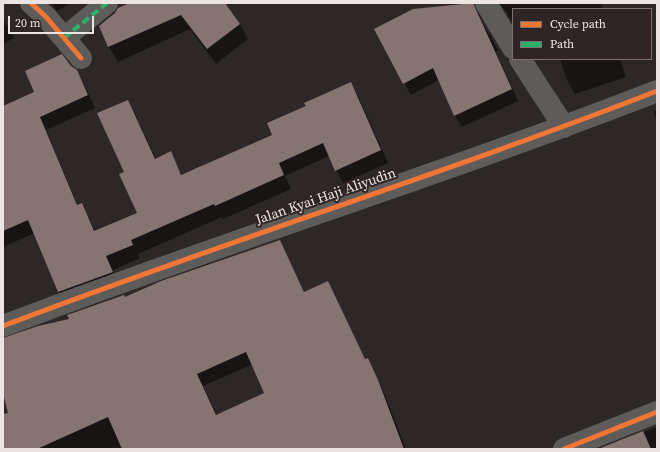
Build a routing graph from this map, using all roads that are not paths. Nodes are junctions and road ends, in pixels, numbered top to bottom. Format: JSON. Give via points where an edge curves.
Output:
{"nodes":[{"id":1,"x":31,"y":3,"type":"edge"},
{"id":2,"x":107,"y":3,"type":"edge"},
{"id":3,"x":486,"y":3,"type":"edge"},
{"id":4,"x":64,"y":38,"type":"junction"},
{"id":5,"x":512,"y":46,"type":"edge"},
{"id":6,"x":81,"y":58,"type":"dead end"},
{"id":7,"x":521,"y":60,"type":"edge"},
{"id":8,"x":657,"y":91,"type":"edge"},
{"id":9,"x":564,"y":127,"type":"junction"},
{"id":10,"x":3,"y":326,"type":"edge"},
{"id":11,"x":657,"y":412,"type":"edge"},
{"id":12,"x":564,"y":449,"type":"edge"}],
"edges":[{"from":1,"to":4,"type":"street"},
{"from":2,"to":4,"type":"street"},
{"from":3,"to":5,"type":"street"},
{"from":4,"to":6,"type":"street"},
{"from":7,"to":9,"type":"street"},
{"from":8,"to":9,"type":"street","name":"Jalan Kyai Haji Aliyudin"},
{"from":9,"to":10,"type":"street","name":"Jalan Kyai Haji Aliyudin","via":[[212,249]]},
{"from":11,"to":12,"type":"street"}]}
